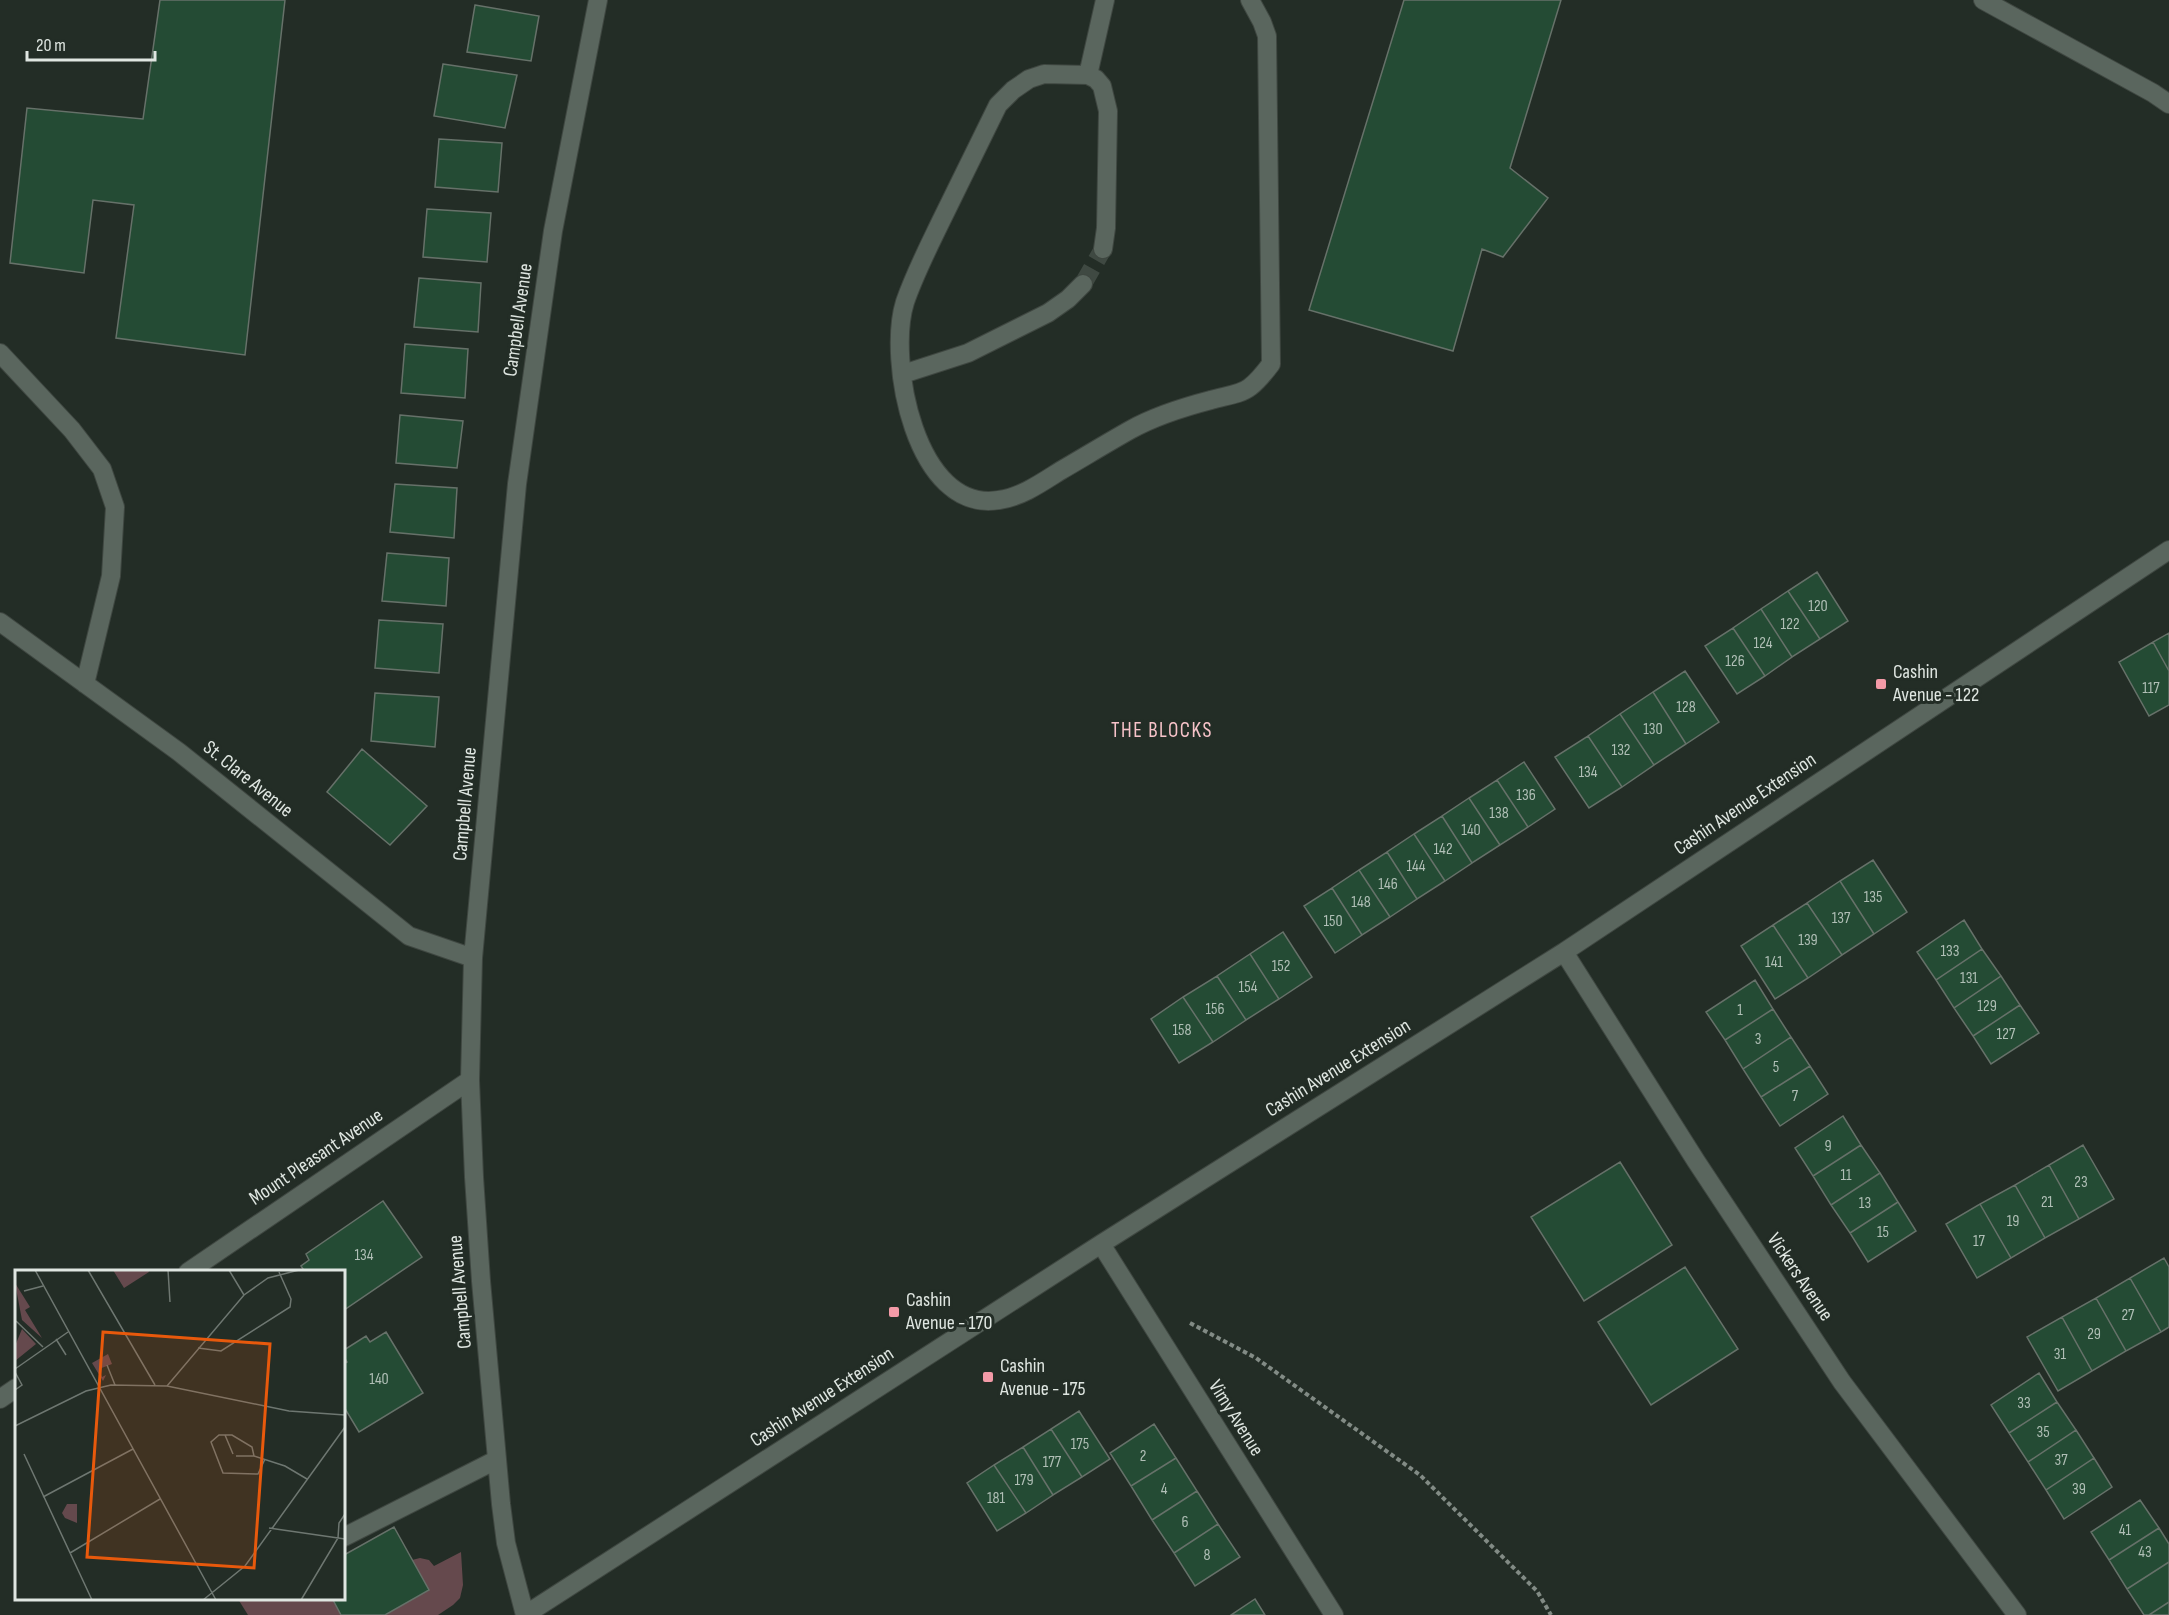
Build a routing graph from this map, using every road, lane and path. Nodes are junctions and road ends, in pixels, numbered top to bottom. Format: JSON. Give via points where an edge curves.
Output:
{"nodes":[{"id":1,"x":598,"y":0,"type":"edge"},
{"id":2,"x":1105,"y":0,"type":"edge"},
{"id":3,"x":1250,"y":0,"type":"edge"},
{"id":4,"x":1983,"y":0,"type":"edge"},
{"id":5,"x":1088,"y":75,"type":"junction"},
{"id":6,"x":2169,"y":104,"type":"edge"},
{"id":7,"x":1103,"y":249,"type":"tunnel mouth"},
{"id":8,"x":1083,"y":284,"type":"tunnel mouth"},
{"id":9,"x":0,"y":353,"type":"edge"},
{"id":10,"x":903,"y":374,"type":"junction"},
{"id":11,"x":2169,"y":550,"type":"edge"},
{"id":12,"x":0,"y":622,"type":"edge"},
{"id":13,"x":86,"y":684,"type":"junction"},
{"id":14,"x":1564,"y":952,"type":"junction"},
{"id":15,"x":473,"y":958,"type":"junction"},
{"id":16,"x":470,"y":1080,"type":"junction"},
{"id":17,"x":1101,"y":1244,"type":"junction"},
{"id":18,"x":191,"y":1270,"type":"edge"},
{"id":19,"x":1183,"y":1319,"type":"dead end"},
{"id":20,"x":15,"y":1389,"type":"edge"},
{"id":21,"x":0,"y":1399,"type":"edge"},
{"id":22,"x":496,"y":1460,"type":"junction"},
{"id":23,"x":345,"y":1536,"type":"edge"},
{"id":24,"x":525,"y":1615,"type":"edge"},
{"id":25,"x":1334,"y":1615,"type":"edge"},
{"id":26,"x":1551,"y":1615,"type":"edge"},
{"id":27,"x":2017,"y":1615,"type":"edge"}],
"edges":[{"from":1,"to":15,"type":"street","name":"Campbell Avenue","via":[[553,231],[519,472]]},
{"from":2,"to":5,"type":"street"},
{"from":3,"to":10,"type":"street","via":[[1267,36],[1271,364],[1261,377],[1248,389],[1134,428],[1027,491],[999,500],[977,500],[940,478],[923,450],[912,424]]},
{"from":4,"to":6,"type":"street"},
{"from":5,"to":7,"type":"street","via":[[1102,86],[1108,111]]},
{"from":5,"to":10,"type":"street","via":[[1044,74],[1029,79],[998,105],[905,304],[900,334]]},
{"from":8,"to":10,"type":"street","via":[[1068,299],[1028,323],[968,352]]},
{"from":9,"to":13,"type":"street","via":[[72,430],[102,469],[115,507],[111,576]]},
{"from":11,"to":14,"type":"street","name":"Cashin Avenue Extension"},
{"from":12,"to":13,"type":"street","name":"St. Clare Avenue"},
{"from":13,"to":15,"type":"street","name":"St. Clare Avenue","via":[[179,752],[409,936]]},
{"from":14,"to":17,"type":"street","name":"Cashin Avenue Extension"},
{"from":14,"to":27,"type":"street","name":"Vickers Avenue","via":[[1842,1382]]},
{"from":15,"to":16,"type":"street","name":"Campbell Avenue"},
{"from":16,"to":18,"type":"street","name":"Mount Pleasant Avenue"},
{"from":16,"to":22,"type":"street","name":"Campbell Avenue"},
{"from":17,"to":24,"type":"street","name":"Cashin Avenue Extension"},
{"from":17,"to":25,"type":"street","name":"Vimy Avenue"},
{"from":19,"to":26,"type":"path","via":[[1256,1358],[1420,1475],[1537,1591]]},
{"from":20,"to":21,"type":"street"},
{"from":22,"to":23,"type":"street"},
{"from":22,"to":24,"type":"street","name":"Campbell Avenue","via":[[506,1543]]}]}
